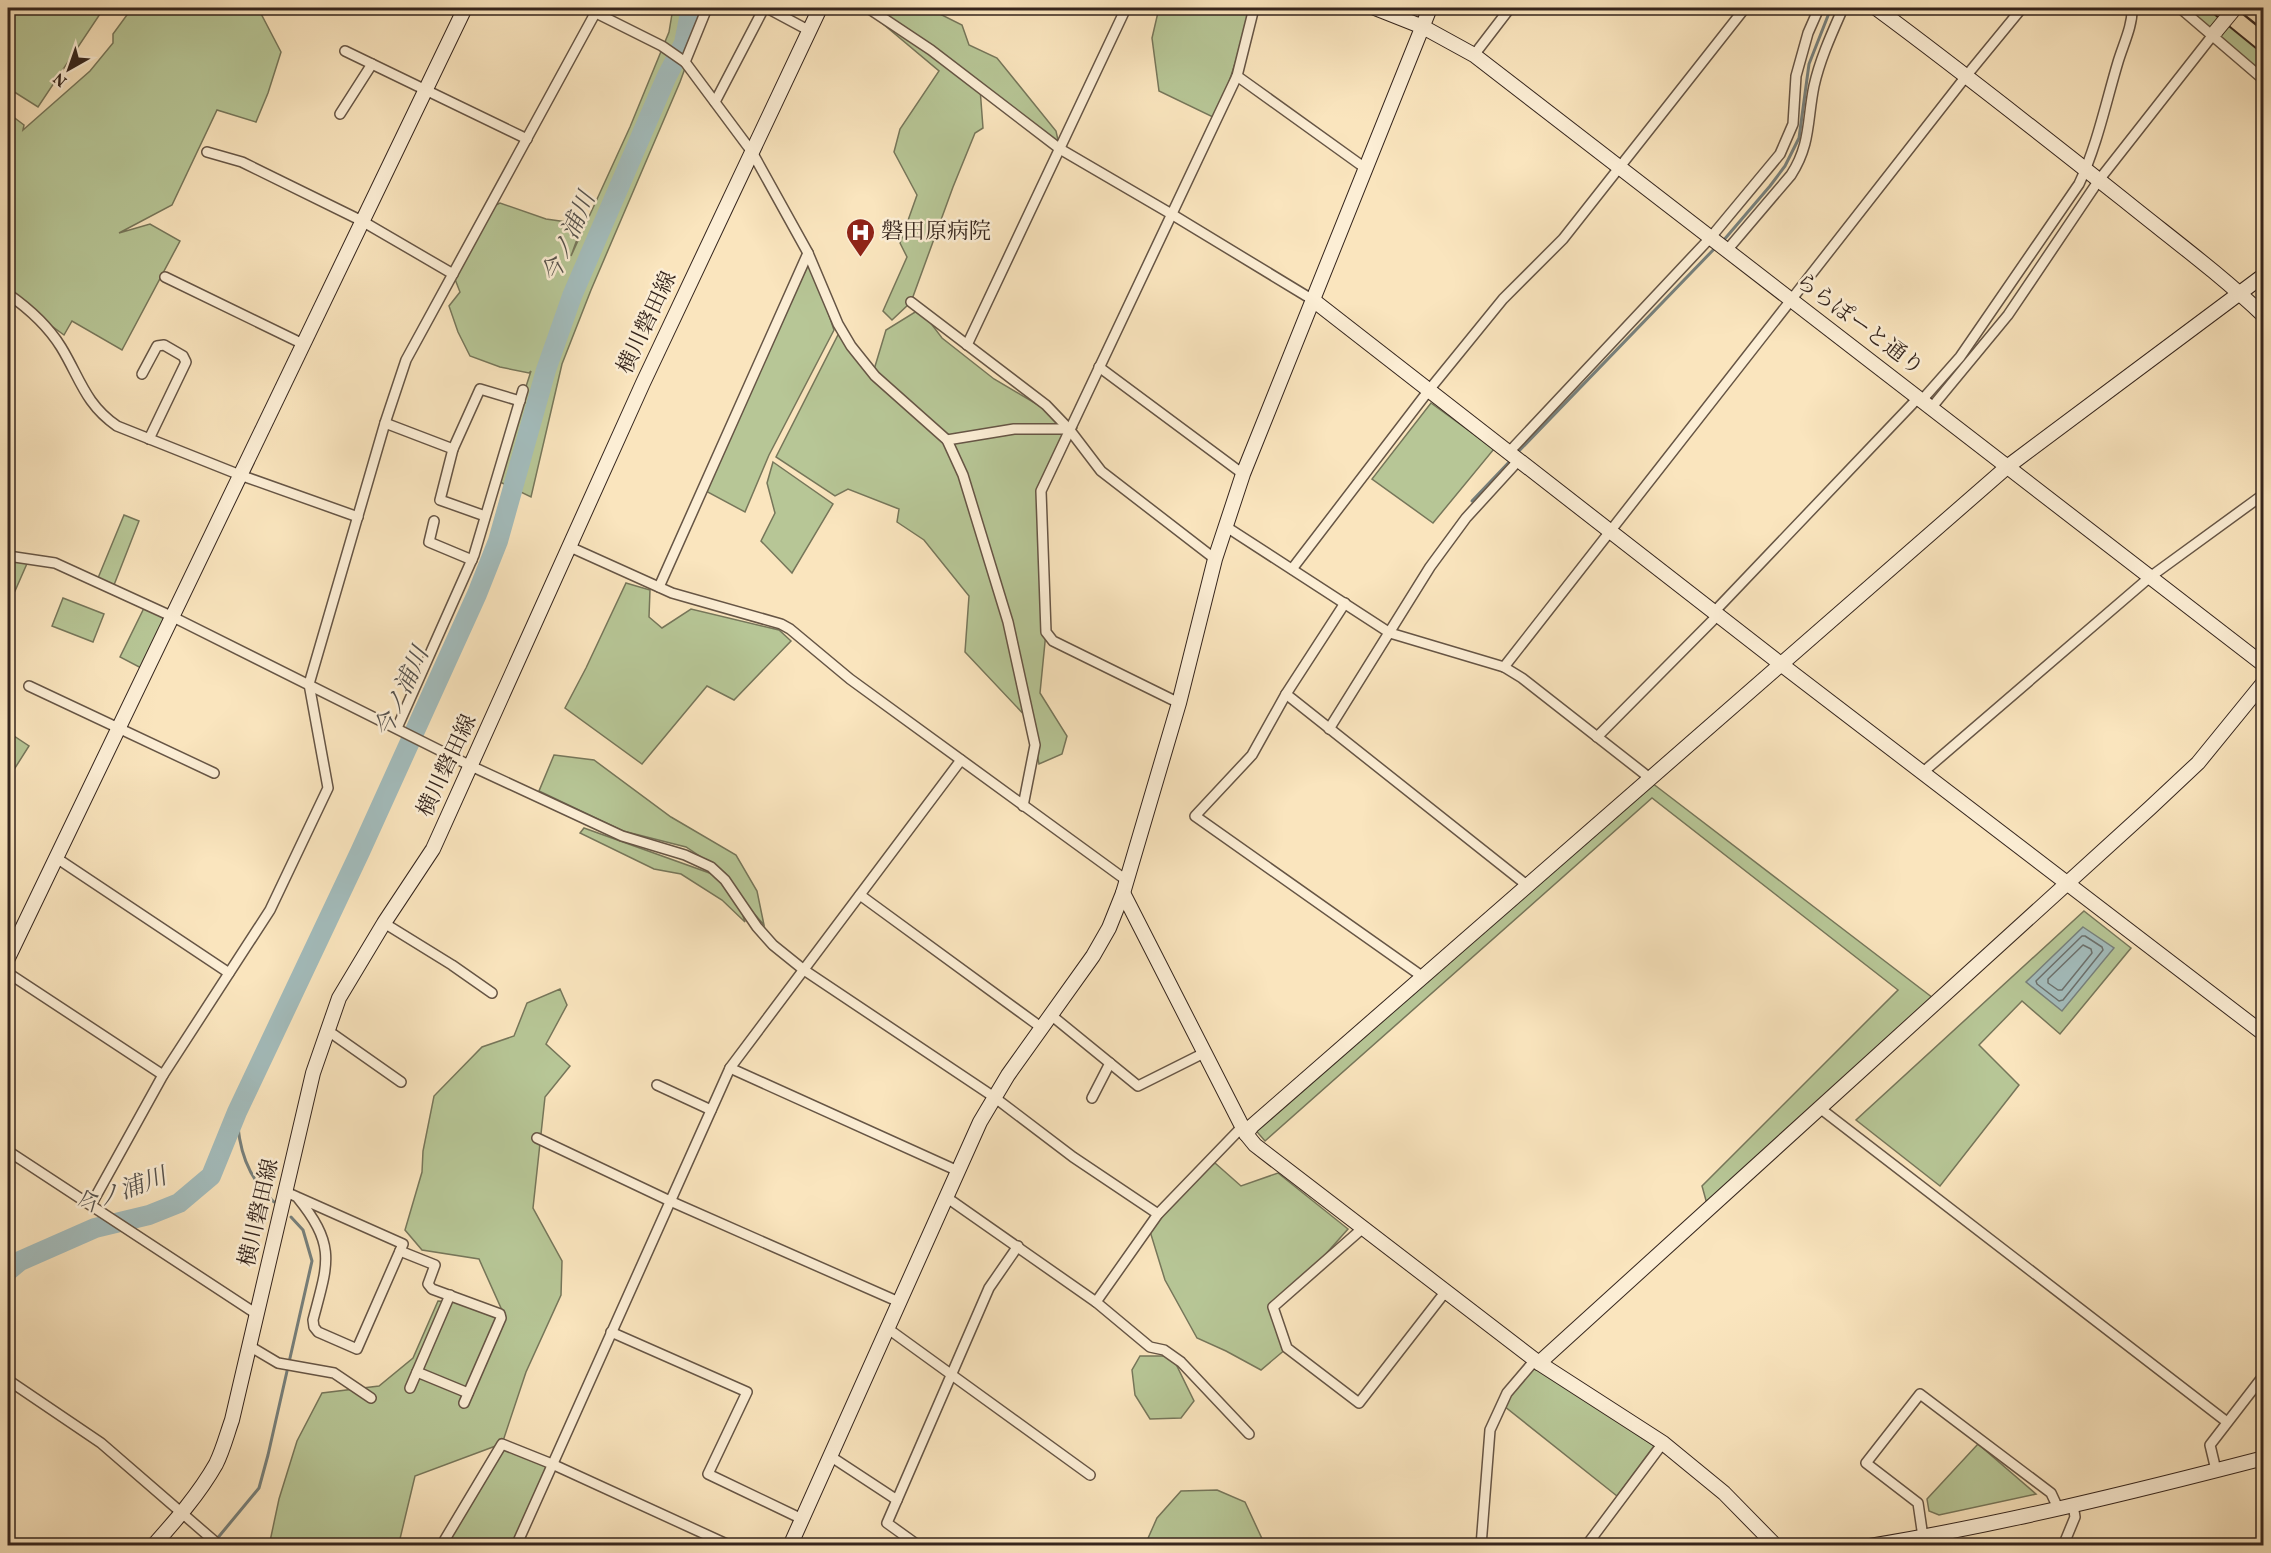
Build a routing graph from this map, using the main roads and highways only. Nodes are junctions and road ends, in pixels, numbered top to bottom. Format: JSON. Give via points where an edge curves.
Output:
{"nodes":[{"id":1,"x":2221,"y":8,"type":"edge"},
{"id":2,"x":2250,"y":8,"type":"edge"},
{"id":3,"x":2264,"y":19,"type":"edge"},
{"id":4,"x":2264,"y":43,"type":"edge"}],
"edges":[{"from":1,"to":4,"type":"highway"},
{"from":2,"to":3,"type":"highway"}]}
